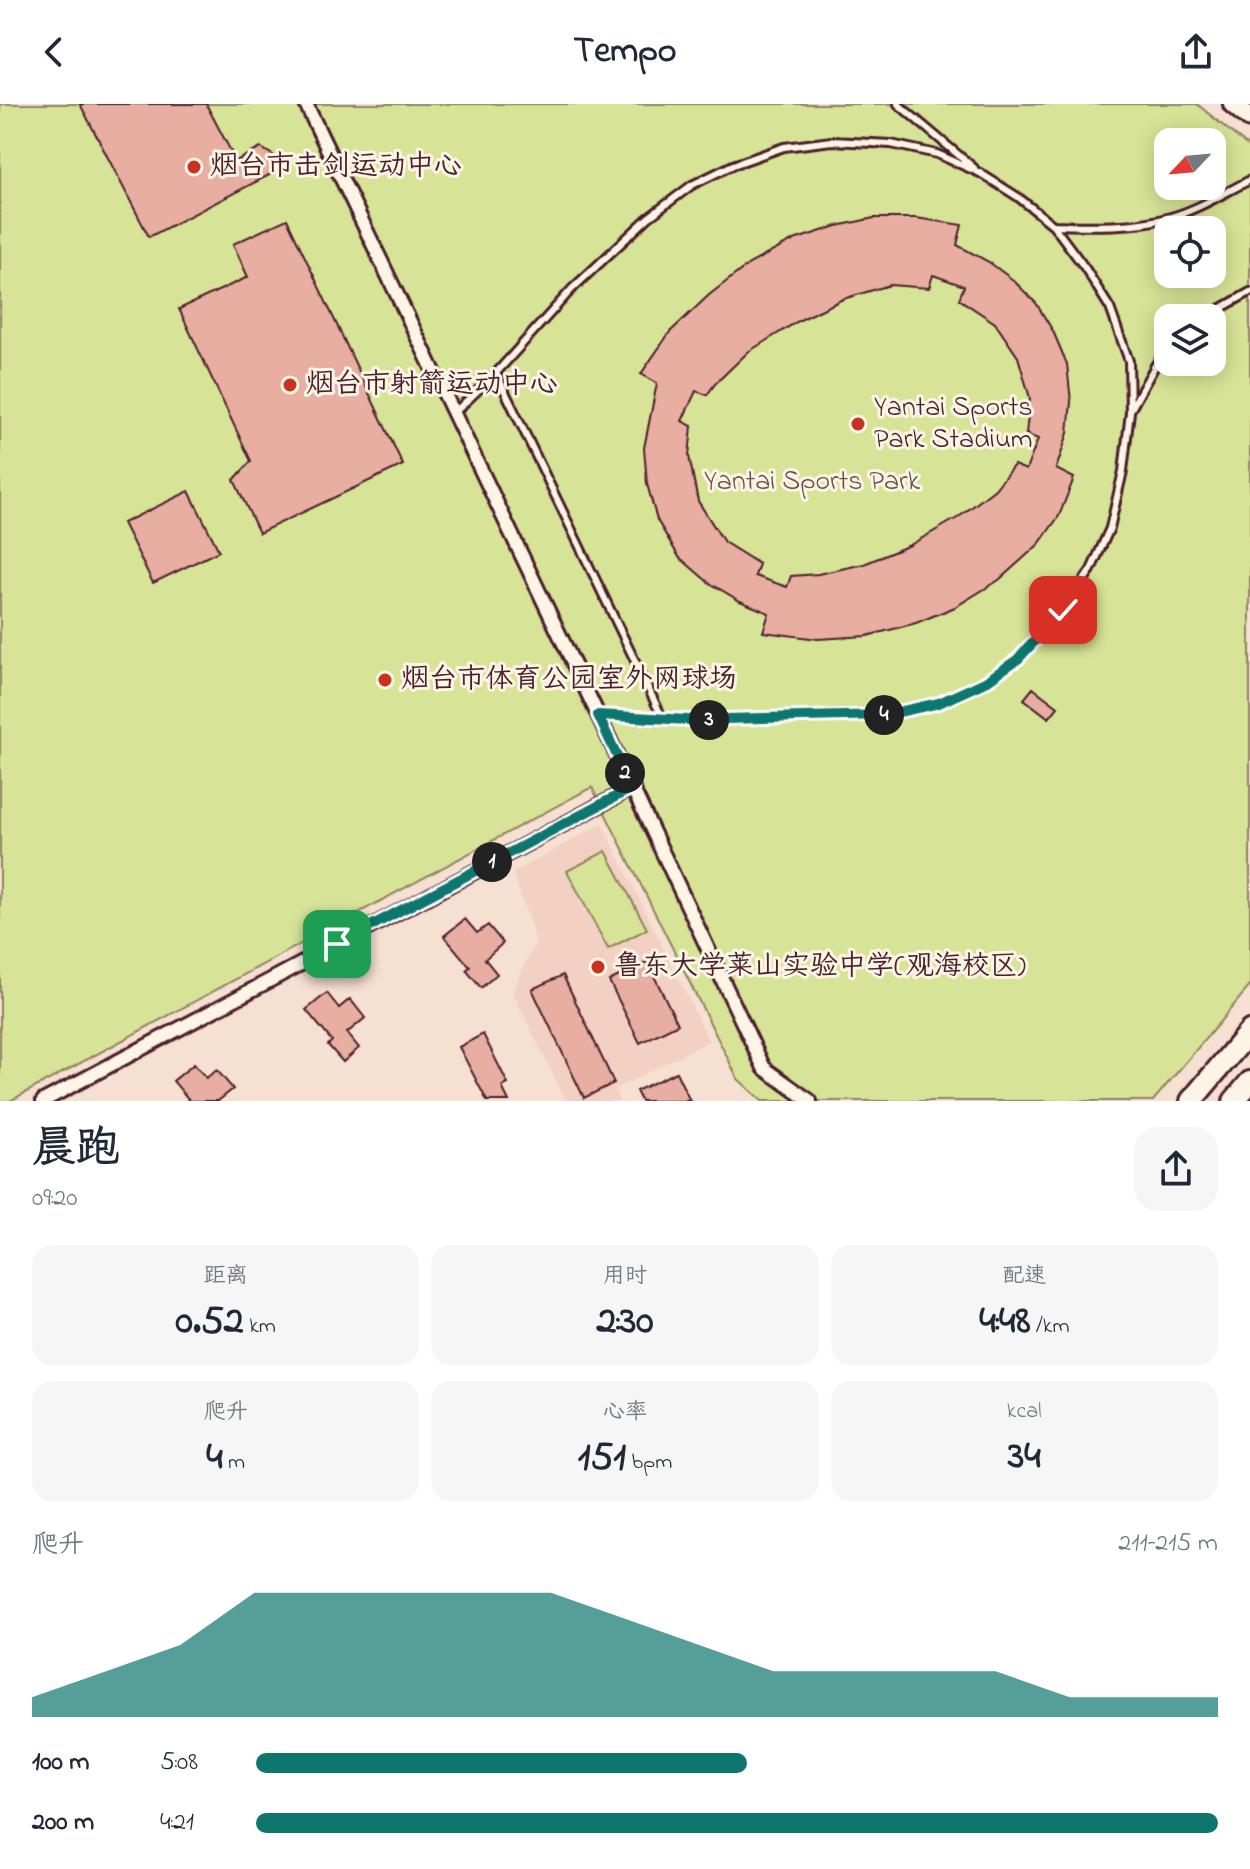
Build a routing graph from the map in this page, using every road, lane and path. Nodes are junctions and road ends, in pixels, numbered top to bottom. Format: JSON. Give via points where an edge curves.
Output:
{"nodes":[{"id":1,"x":306,"y":104,"type":"edge"},
{"id":2,"x":898,"y":104,"type":"edge"},
{"id":3,"x":1233,"y":104,"type":"edge"},
{"id":4,"x":1250,"y":118,"type":"edge"},
{"id":5,"x":980,"y":173,"type":"junction"},
{"id":6,"x":1250,"y":180,"type":"edge"},
{"id":7,"x":1053,"y":225,"type":"junction"},
{"id":8,"x":1250,"y":292,"type":"edge"},
{"id":9,"x":1226,"y":306,"type":"edge"},
{"id":10,"x":1154,"y":368,"type":"edge"},
{"id":11,"x":496,"y":373,"type":"junction"},
{"id":12,"x":1130,"y":412,"type":"junction"},
{"id":13,"x":454,"y":413,"type":"junction"},
{"id":14,"x":598,"y":715,"type":"junction"},
{"id":15,"x":663,"y":719,"type":"junction"},
{"id":16,"x":632,"y":788,"type":"junction"},
{"id":17,"x":1250,"y":1031,"type":"edge"},
{"id":18,"x":1250,"y":1082,"type":"edge"},
{"id":19,"x":43,"y":1101,"type":"edge"},
{"id":20,"x":810,"y":1101,"type":"edge"},
{"id":21,"x":1191,"y":1101,"type":"edge"},
{"id":22,"x":1234,"y":1101,"type":"edge"}],
"edges":[{"from":1,"to":13,"type":"street"},
{"from":2,"to":5,"type":"lane"},
{"from":3,"to":4,"type":"main road"},
{"from":5,"to":7,"type":"lane"},
{"from":5,"to":11,"type":"lane","via":[[937,154],[891,144],[832,141],[784,147],[733,165],[692,185],[648,218],[572,289]]},
{"from":6,"to":7,"type":"lane","via":[[1171,217],[1110,227]]},
{"from":7,"to":12,"type":"lane","via":[[1110,308],[1129,361]]},
{"from":8,"to":9,"type":"lane"},
{"from":10,"to":12,"type":"lane"},
{"from":11,"to":13,"type":"lane"},
{"from":11,"to":15,"type":"lane"},
{"from":12,"to":15,"type":"lane","via":[[1110,528],[1091,570],[1018,659],[985,682],[939,703],[885,715]]},
{"from":13,"to":14,"type":"street"},
{"from":14,"to":15,"type":"lane"},
{"from":14,"to":16,"type":"street"},
{"from":16,"to":19,"type":"street"},
{"from":16,"to":20,"type":"street","via":[[764,1068]]},
{"from":17,"to":21,"type":"main road"},
{"from":18,"to":22,"type":"main road"}]}
